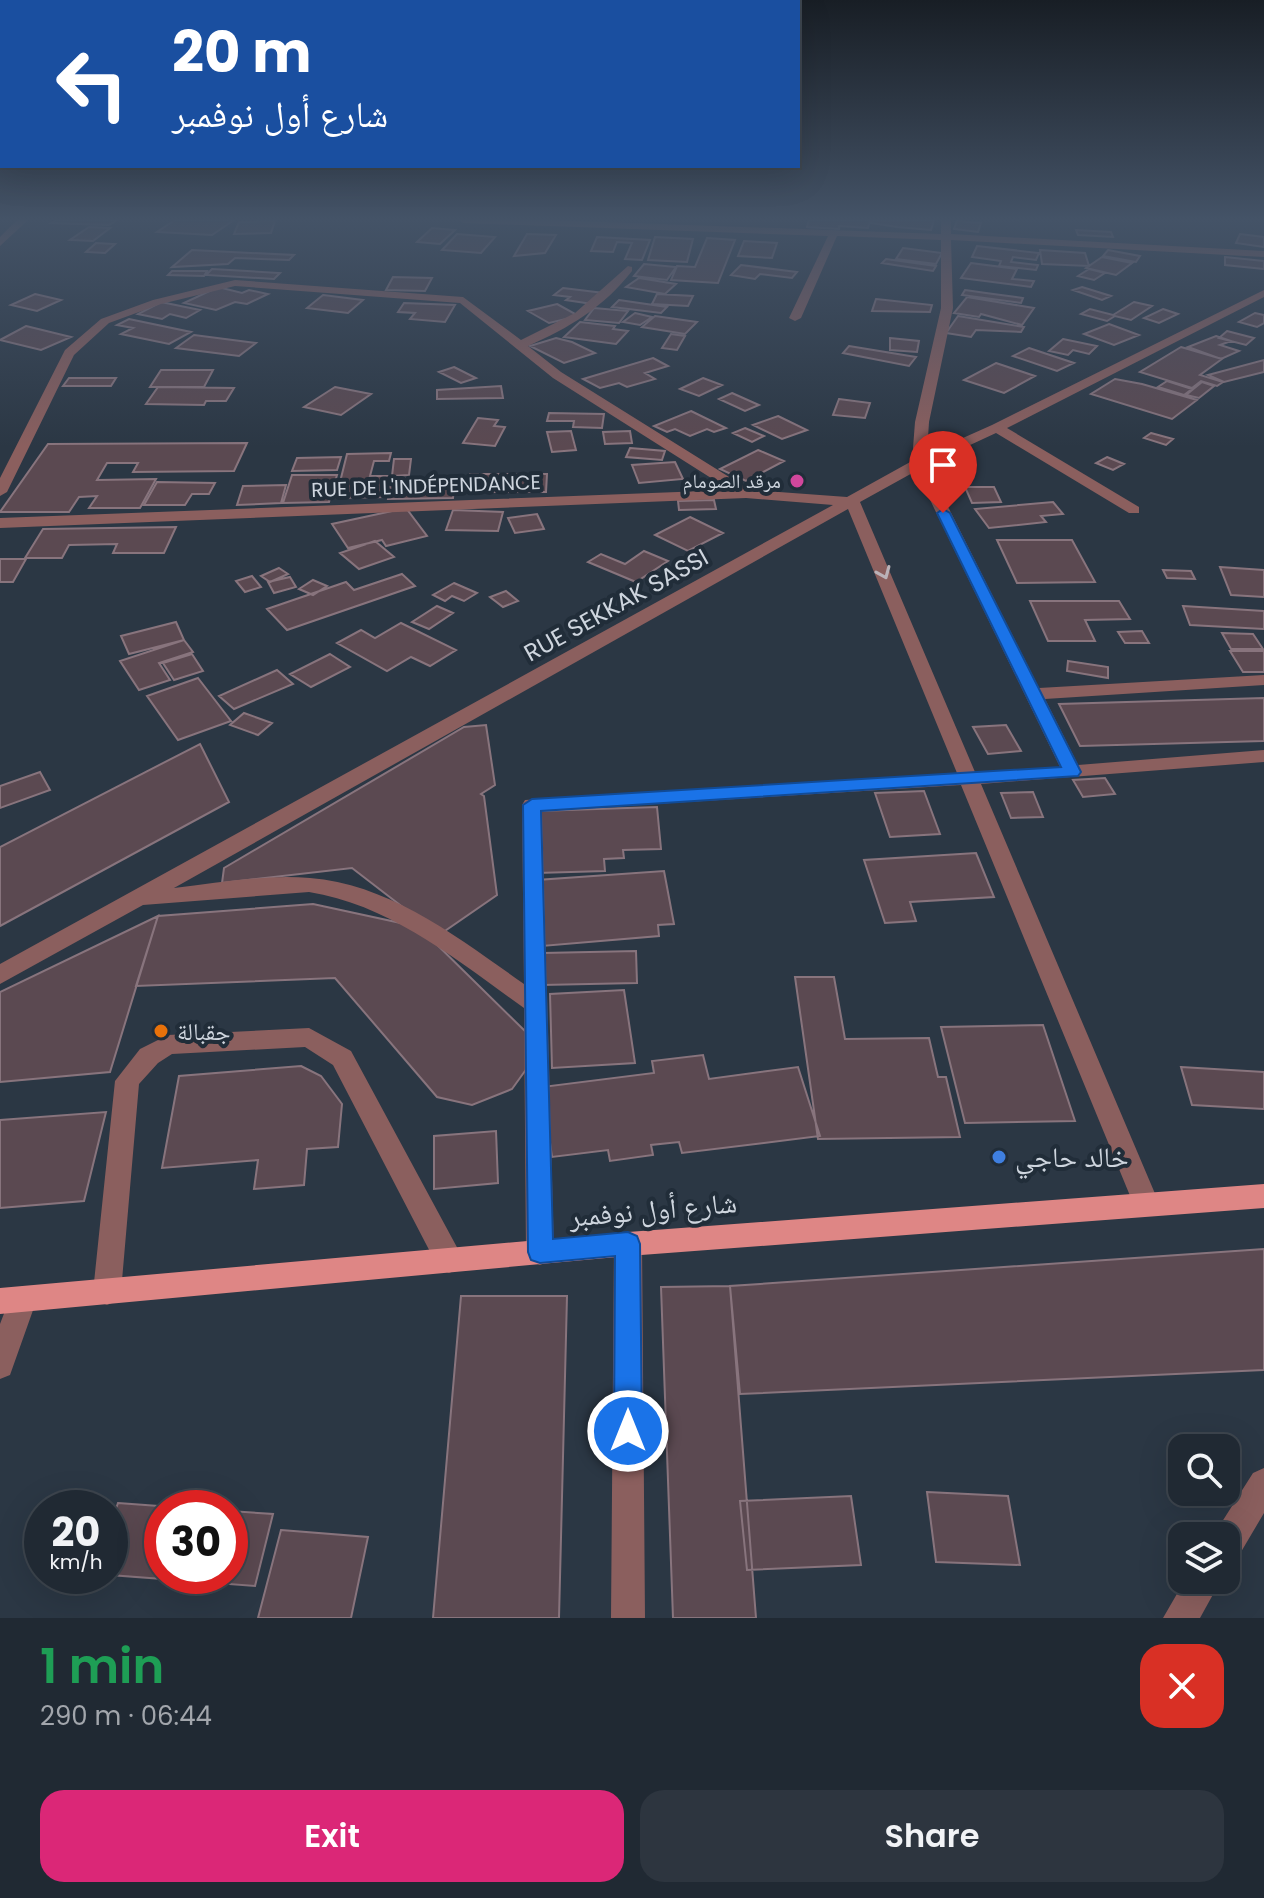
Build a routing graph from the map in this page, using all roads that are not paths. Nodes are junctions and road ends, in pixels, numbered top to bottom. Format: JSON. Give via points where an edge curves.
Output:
{"nodes":[{"id":1,"x":184,"y":296,"type":"edge"},
{"id":2,"x":413,"y":296,"type":"edge"},
{"id":3,"x":607,"y":296,"type":"edge"},
{"id":4,"x":805,"y":296,"type":"edge"},
{"id":5,"x":947,"y":296,"type":"edge"},
{"id":6,"x":1259,"y":296,"type":"edge"},
{"id":7,"x":795,"y":318,"type":"dead end"},
{"id":8,"x":518,"y":346,"type":"junction"},
{"id":9,"x":997,"y":428,"type":"junction"},
{"id":10,"x":919,"y":463,"type":"junction"},
{"id":11,"x":0,"y":492,"type":"edge"},
{"id":12,"x":746,"y":494,"type":"junction"},
{"id":13,"x":853,"y":502,"type":"junction"},
{"id":14,"x":1134,"y":510,"type":"dead end"},
{"id":15,"x":0,"y":523,"type":"edge"},
{"id":16,"x":1264,"y":680,"type":"edge"},
{"id":17,"x":1031,"y":694,"type":"junction"},
{"id":18,"x":1264,"y":756,"type":"edge"},
{"id":19,"x":1072,"y":772,"type":"junction"},
{"id":20,"x":967,"y":779,"type":"junction"},
{"id":21,"x":136,"y":899,"type":"junction"},
{"id":22,"x":0,"y":975,"type":"edge"},
{"id":23,"x":535,"y":1004,"type":"junction"},
{"id":24,"x":1264,"y":1196,"type":"edge"},
{"id":25,"x":1146,"y":1203,"type":"junction"},
{"id":26,"x":628,"y":1244,"type":"junction"},
{"id":27,"x":540,"y":1252,"type":"junction"},
{"id":28,"x":449,"y":1260,"type":"junction"},
{"id":29,"x":107,"y":1292,"type":"junction"},
{"id":30,"x":12,"y":1300,"type":"edge"},
{"id":31,"x":0,"y":1365,"type":"edge"},
{"id":32,"x":1264,"y":1484,"type":"edge"},
{"id":33,"x":1240,"y":1523,"type":"edge"},
{"id":34,"x":1195,"y":1594,"type":"edge"},
{"id":35,"x":628,"y":1618,"type":"edge"},
{"id":36,"x":1180,"y":1618,"type":"edge"}],
"edges":[{"from":1,"to":11,"type":"street","via":[[105,321],[69,353]]},
{"from":2,"to":8,"type":"street","via":[[470,303]]},
{"from":3,"to":8,"type":"street","via":[[570,324]]},
{"from":4,"to":7,"type":"street"},
{"from":5,"to":10,"type":"street"},
{"from":6,"to":9,"type":"street","name":"RUE SEKKAK SASSI"},
{"from":8,"to":12,"type":"street"},
{"from":9,"to":10,"type":"street","name":"RUE SEKKAK SASSI"},
{"from":9,"to":14,"type":"street"},
{"from":10,"to":13,"type":"street","name":"RUE SEKKAK SASSI"},
{"from":10,"to":17,"type":"street"},
{"from":12,"to":13,"type":"street","name":"RUE DE L'INDÉPENDANCE"},
{"from":12,"to":15,"type":"street","name":"RUE DE L'INDÉPENDANCE"},
{"from":13,"to":20,"type":"street","one_way":true},
{"from":13,"to":21,"type":"street","name":"RUE SEKKAK SASSI"},
{"from":16,"to":17,"type":"street"},
{"from":17,"to":19,"type":"street"},
{"from":18,"to":19,"type":"street"},
{"from":19,"to":20,"type":"street"},
{"from":20,"to":23,"type":"street","via":[[532,805]]},
{"from":20,"to":25,"type":"street"},
{"from":21,"to":22,"type":"street","name":"RUE SEKKAK SASSI"},
{"from":21,"to":23,"type":"street","via":[[311,885],[403,915]]},
{"from":23,"to":27,"type":"street"},
{"from":24,"to":25,"type":"main road","name":"شارع أول نوفمبر"},
{"from":25,"to":26,"type":"main road","name":"شارع أول نوفمبر"},
{"from":26,"to":27,"type":"main road","name":"شارع أول نوفمبر"},
{"from":26,"to":35,"type":"street"},
{"from":27,"to":28,"type":"main road","name":"شارع أول نوفمبر"},
{"from":28,"to":29,"type":"main road","name":"شارع أول نوفمبر"},
{"from":28,"to":29,"type":"street","via":[[342,1058],[309,1037],[168,1045],[149,1056],[127,1081]]},
{"from":29,"to":30,"type":"main road","name":"شارع أول نوفمبر"},
{"from":30,"to":31,"type":"street"},
{"from":32,"to":33,"type":"street"},
{"from":34,"to":36,"type":"street"}]}
